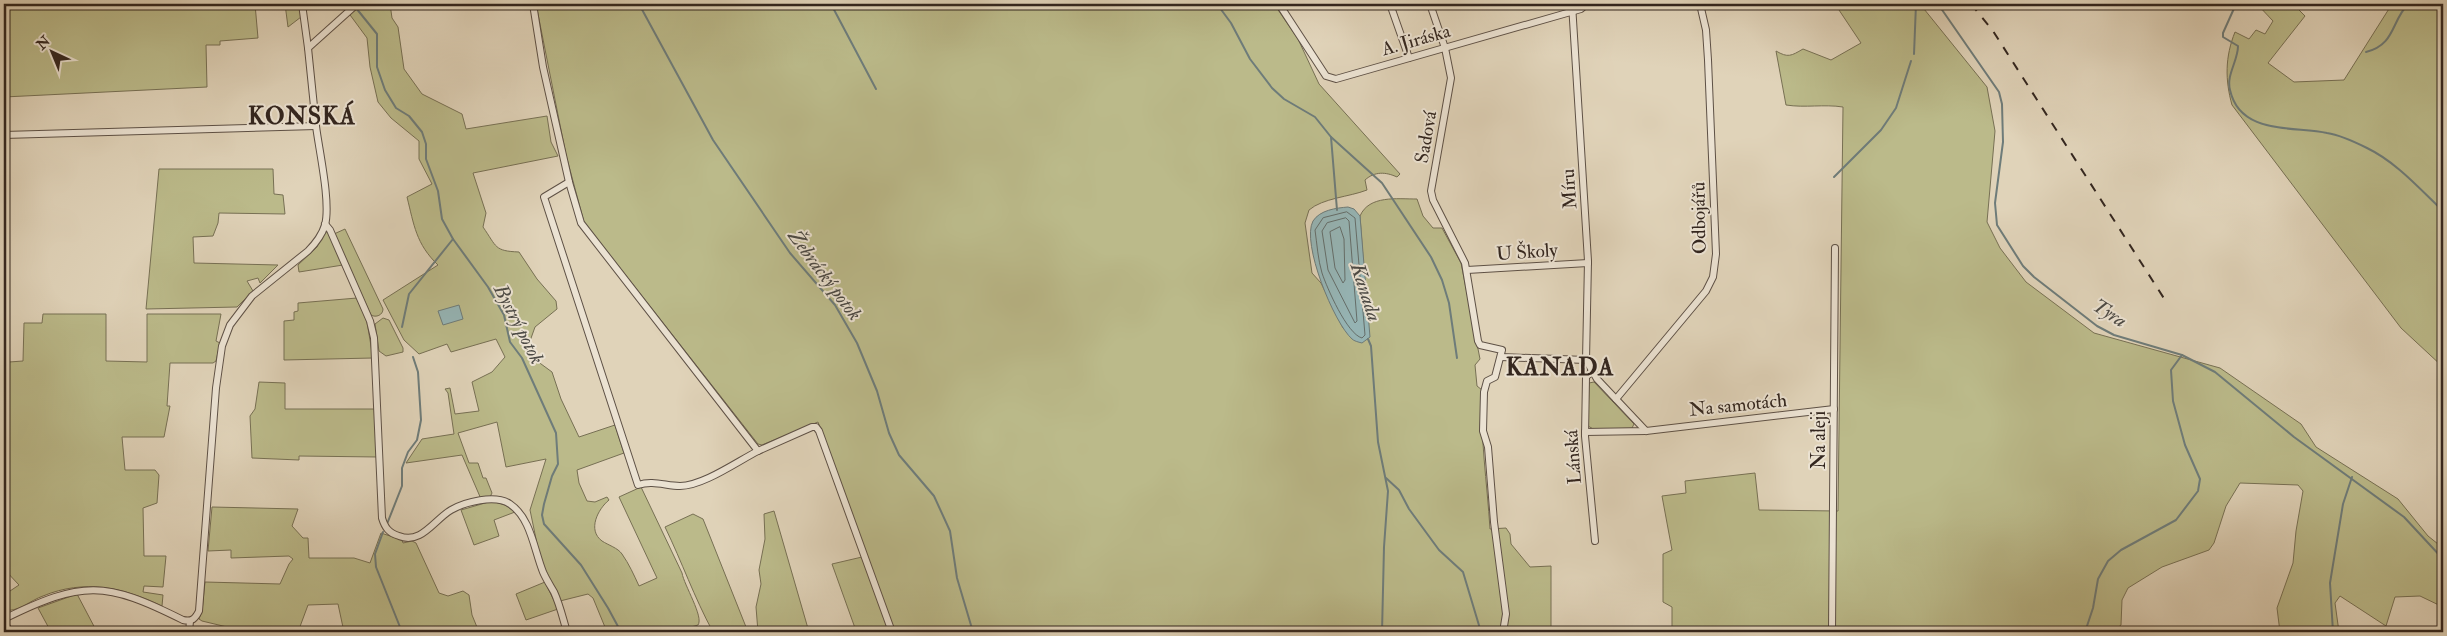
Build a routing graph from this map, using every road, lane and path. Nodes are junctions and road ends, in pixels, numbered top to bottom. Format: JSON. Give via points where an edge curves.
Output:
{"nodes":[{"id":1,"x":302,"y":4,"type":"edge"},
{"id":2,"x":357,"y":4,"type":"edge"},
{"id":3,"x":533,"y":4,"type":"edge"},
{"id":4,"x":1279,"y":4,"type":"edge"},
{"id":5,"x":1390,"y":4,"type":"edge"},
{"id":6,"x":1430,"y":4,"type":"edge"},
{"id":7,"x":1587,"y":4,"type":"edge"},
{"id":8,"x":1700,"y":4,"type":"edge"},
{"id":9,"x":1572,"y":7,"type":"edge"},
{"id":10,"x":308,"y":48,"type":"junction"},
{"id":11,"x":1444,"y":48,"type":"junction"},
{"id":12,"x":1408,"y":58,"type":"junction"},
{"id":13,"x":316,"y":126,"type":"junction"},
{"id":14,"x":4,"y":136,"type":"edge"},
{"id":15,"x":569,"y":182,"type":"junction"},
{"id":16,"x":325,"y":224,"type":"junction"},
{"id":17,"x":1835,"y":248,"type":"dead end"},
{"id":18,"x":1588,"y":263,"type":"junction"},
{"id":19,"x":1467,"y":270,"type":"junction"},
{"id":20,"x":1501,"y":357,"type":"junction"},
{"id":21,"x":1586,"y":360,"type":"junction"},
{"id":22,"x":1590,"y":372,"type":"junction"},
{"id":23,"x":1616,"y":399,"type":"junction"},
{"id":24,"x":1834,"y":410,"type":"junction"},
{"id":25,"x":1646,"y":430,"type":"junction"},
{"id":26,"x":1585,"y":432,"type":"junction"},
{"id":27,"x":758,"y":451,"type":"junction"},
{"id":28,"x":1594,"y":541,"type":"dead end"},
{"id":29,"x":4,"y":620,"type":"edge"},
{"id":30,"x":190,"y":621,"type":"junction"},
{"id":31,"x":10,"y":632,"type":"edge"},
{"id":32,"x":189,"y":632,"type":"edge"},
{"id":33,"x":567,"y":632,"type":"edge"},
{"id":34,"x":892,"y":632,"type":"edge"},
{"id":35,"x":1503,"y":632,"type":"edge"},
{"id":36,"x":1832,"y":632,"type":"edge"}],
"edges":[{"from":1,"to":10,"type":"street"},
{"from":2,"to":10,"type":"street"},
{"from":3,"to":15,"type":"street"},
{"from":4,"to":12,"type":"street","name":"A. Jiráska","via":[[1326,76],[1336,79]]},
{"from":5,"to":12,"type":"street"},
{"from":6,"to":11,"type":"street","name":"Sadová"},
{"from":7,"to":9,"type":"street","name":"A. Jiráska","via":[[1581,9]]},
{"from":8,"to":23,"type":"street","name":"Odbojářů","via":[[1708,60],[1716,254],[1714,272],[1706,291]]},
{"from":9,"to":11,"type":"street","name":"A. Jiráska"},
{"from":9,"to":18,"type":"street","name":"Míru"},
{"from":10,"to":13,"type":"street"},
{"from":11,"to":12,"type":"street","name":"A. Jiráska"},
{"from":11,"to":19,"type":"street","name":"Sadová","via":[[1451,78],[1432,191],[1433,200]]},
{"from":13,"to":14,"type":"street"},
{"from":13,"to":16,"type":"street"},
{"from":15,"to":27,"type":"street","via":[[581,223]]},
{"from":15,"to":27,"type":"street","via":[[544,197],[638,485],[652,482],[681,486],[699,482]]},
{"from":16,"to":30,"type":"street","via":[[308,251],[252,296],[236,314],[225,336],[217,370],[199,610]]},
{"from":16,"to":33,"type":"street","via":[[370,321],[374,338],[382,518],[386,528],[409,539],[426,532],[446,513],[458,507],[491,500],[504,501],[516,509],[529,533]]},
{"from":17,"to":24,"type":"street","name":"Na aleji"},
{"from":18,"to":19,"type":"street","name":"U Školy"},
{"from":18,"to":21,"type":"street","name":"Míru"},
{"from":19,"to":20,"type":"street","name":"Sadová","via":[[1478,341],[1480,345],[1502,350]]},
{"from":20,"to":21,"type":"street"},
{"from":20,"to":35,"type":"street","via":[[1495,377],[1487,382],[1484,392],[1483,431],[1488,447],[1506,614]]},
{"from":21,"to":22,"type":"street","name":"Míru"},
{"from":22,"to":23,"type":"street"},
{"from":22,"to":26,"type":"street","name":"Lánská","via":[[1586,377]]},
{"from":23,"to":25,"type":"street"},
{"from":24,"to":25,"type":"street","name":"Na samotách"},
{"from":24,"to":36,"type":"street","name":"Na aleji"},
{"from":25,"to":26,"type":"street","name":"Na samotách"},
{"from":26,"to":28,"type":"street","name":"Lánská"},
{"from":27,"to":34,"type":"street","via":[[812,427],[819,430]]},
{"from":29,"to":30,"type":"street","via":[[65,593],[90,589],[132,596]]},
{"from":29,"to":31,"type":"street"},
{"from":30,"to":32,"type":"street"}]}
